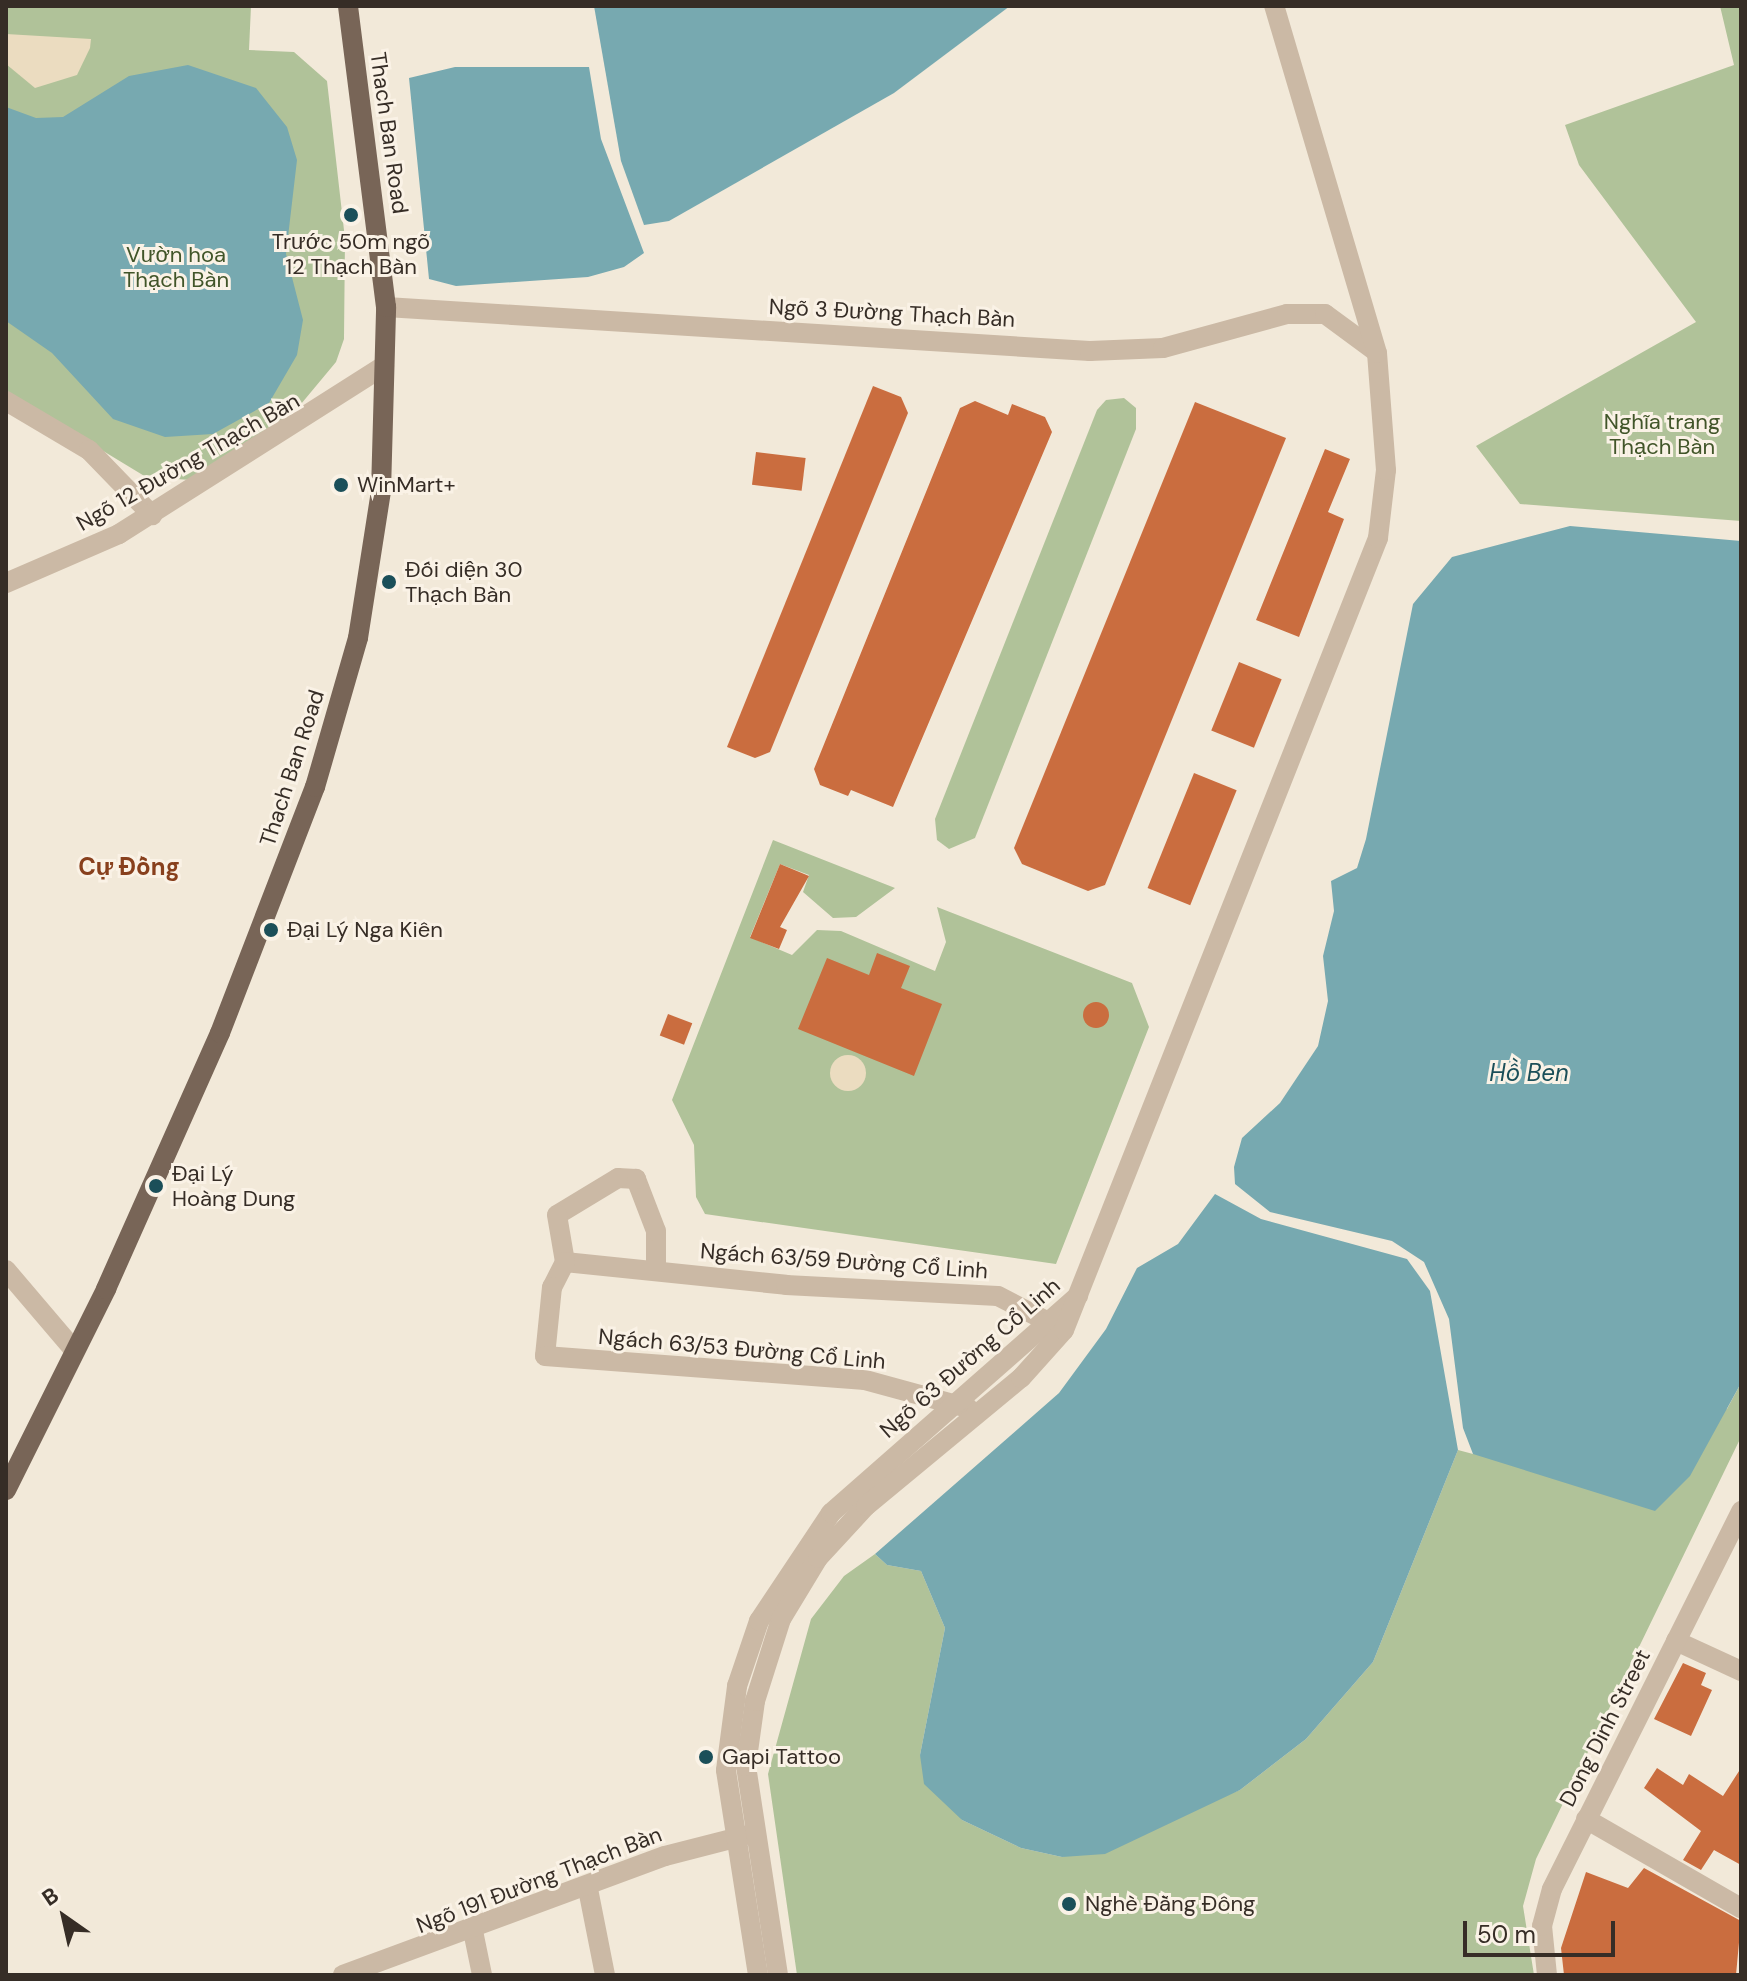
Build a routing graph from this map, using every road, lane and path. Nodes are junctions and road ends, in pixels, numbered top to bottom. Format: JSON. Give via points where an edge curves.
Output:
{"nodes":[{"id":1,"x":348,"y":6,"type":"edge"},
{"id":2,"x":1274,"y":6,"type":"edge"},
{"id":3,"x":386,"y":307,"type":"junction"},
{"id":4,"x":1377,"y":353,"type":"junction"},
{"id":5,"x":384,"y":366,"type":"junction"},
{"id":6,"x":6,"y":401,"type":"edge"},
{"id":7,"x":152,"y":515,"type":"junction"},
{"id":8,"x":6,"y":583,"type":"edge"},
{"id":9,"x":565,"y":1262,"type":"junction"},
{"id":10,"x":6,"y":1270,"type":"edge"},
{"id":11,"x":656,"y":1271,"type":"junction"},
{"id":12,"x":1055,"y":1325,"type":"junction"},
{"id":13,"x":75,"y":1351,"type":"junction"},
{"id":14,"x":970,"y":1409,"type":"junction"},
{"id":15,"x":6,"y":1490,"type":"edge"},
{"id":16,"x":1741,"y":1511,"type":"edge"},
{"id":17,"x":838,"y":1520,"type":"junction"},
{"id":18,"x":1676,"y":1641,"type":"junction"},
{"id":19,"x":748,"y":1648,"type":"junction"},
{"id":20,"x":769,"y":1653,"type":"junction"},
{"id":21,"x":1741,"y":1671,"type":"edge"},
{"id":22,"x":1586,"y":1819,"type":"junction"},
{"id":23,"x":754,"y":1834,"type":"junction"},
{"id":24,"x":733,"y":1839,"type":"junction"},
{"id":25,"x":588,"y":1889,"type":"junction"},
{"id":26,"x":1741,"y":1908,"type":"edge"},
{"id":27,"x":473,"y":1931,"type":"junction"},
{"id":28,"x":382,"y":1970,"type":"edge"},
{"id":29,"x":343,"y":1975,"type":"edge"},
{"id":30,"x":482,"y":1975,"type":"edge"},
{"id":31,"x":605,"y":1975,"type":"edge"},
{"id":32,"x":758,"y":1975,"type":"edge"},
{"id":33,"x":778,"y":1975,"type":"edge"},
{"id":34,"x":1547,"y":1975,"type":"edge"}],
"edges":[{"from":1,"to":3,"type":"main road","name":"Thach Ban Road"},
{"from":2,"to":4,"type":"street","name":"Ngõ 63 Đường Cổ Linh"},
{"from":3,"to":4,"type":"street","name":"Ngõ 3 Đường Thạch Bàn","via":[[1090,351],[1163,348],[1287,314],[1325,314]]},
{"from":3,"to":5,"type":"main road","name":"Thach Ban Road"},
{"from":4,"to":12,"type":"street","name":"Ngõ 63 Đường Cổ Linh","via":[[1386,470],[1378,538],[1081,1294]]},
{"from":5,"to":7,"type":"street","name":"Ngõ 12 Đường Thạch Bàn"},
{"from":5,"to":13,"type":"main road","name":"Thach Ban Road","via":[[381,491],[358,638],[315,787],[196,1090]]},
{"from":6,"to":7,"type":"street","via":[[89,450]]},
{"from":7,"to":8,"type":"street","name":"Ngõ 12 Đường Thạch Bàn"},
{"from":9,"to":11,"type":"street","name":"Ngách 63/59 Đường Cổ Linh"},
{"from":9,"to":11,"type":"street","via":[[557,1215],[618,1178],[636,1179],[656,1231]]},
{"from":9,"to":14,"type":"street","name":"Ngách 63/53 Đường Cổ Linh","via":[[552,1287],[545,1356],[865,1380]]},
{"from":10,"to":13,"type":"street"},
{"from":11,"to":12,"type":"street","name":"Ngách 63/59 Đường Cổ Linh","via":[[998,1296]]},
{"from":12,"to":14,"type":"street","name":"Ngõ 63 Đường Cổ Linh"},
{"from":13,"to":15,"type":"main road","name":"Thach Ban Road"},
{"from":14,"to":17,"type":"street","name":"Ngõ 63 Đường Cổ Linh"},
{"from":16,"to":18,"type":"street","name":"Dong Dinh Street"},
{"from":17,"to":19,"type":"street","name":"Ngõ 63 Đường Cổ Linh","via":[[776,1587]]},
{"from":17,"to":20,"type":"street","name":"Ngõ 63 Đường Cổ Linh","via":[[800,1584]]},
{"from":18,"to":21,"type":"street"},
{"from":18,"to":22,"type":"street","name":"Dong Dinh Street"},
{"from":19,"to":20,"type":"street"},
{"from":19,"to":24,"type":"street","name":"Ngõ 63 Đường Cổ Linh","via":[[726,1770]]},
{"from":20,"to":23,"type":"street","name":"Ngõ 63 Đường Cổ Linh","via":[[747,1744]]},
{"from":22,"to":26,"type":"street"},
{"from":22,"to":34,"type":"street","name":"Dong Dinh Street","via":[[1546,1906]]},
{"from":23,"to":24,"type":"street","name":"Ngõ 191 Đường Thạch Bàn"},
{"from":23,"to":33,"type":"street","name":"Ngõ 63 Đường Cổ Linh"},
{"from":24,"to":25,"type":"street","name":"Ngõ 191 Đường Thạch Bàn"},
{"from":24,"to":32,"type":"street","name":"Ngõ 63 Đường Cổ Linh"},
{"from":25,"to":27,"type":"street","name":"Ngõ 191 Đường Thạch Bàn"},
{"from":25,"to":31,"type":"street"},
{"from":27,"to":28,"type":"street","name":"Ngõ 191 Đường Thạch Bàn"},
{"from":27,"to":30,"type":"street"},
{"from":28,"to":29,"type":"street","name":"Ngõ 191 Đường Thạch Bàn"}]}
